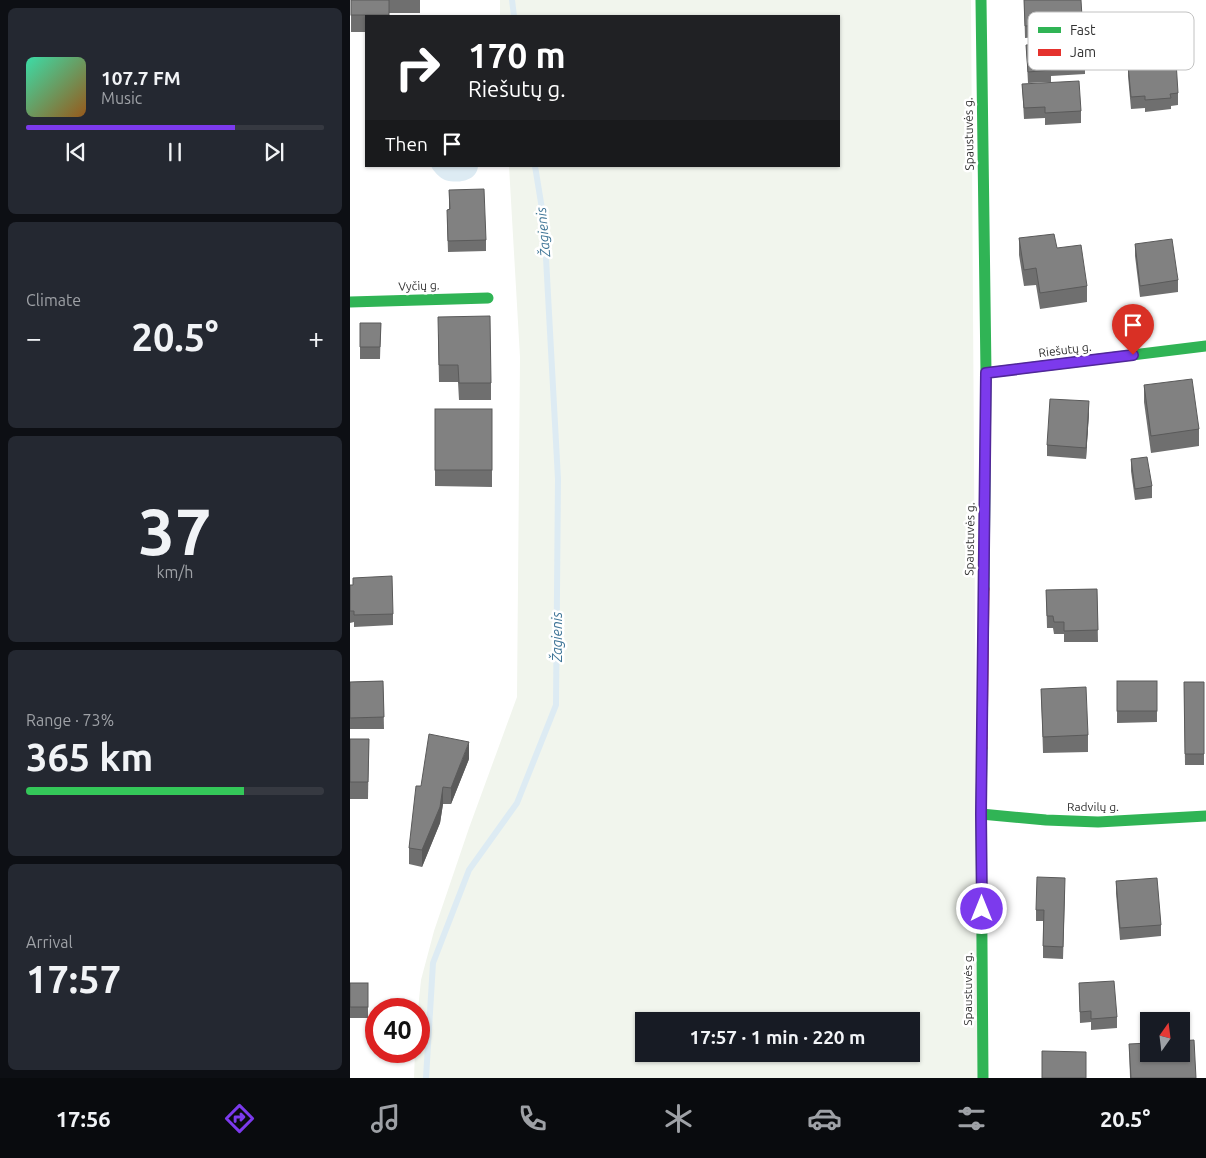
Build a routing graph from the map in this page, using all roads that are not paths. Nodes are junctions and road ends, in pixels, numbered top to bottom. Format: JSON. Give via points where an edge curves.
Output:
{"nodes":[{"id":1,"x":981,"y":0,"type":"edge"},
{"id":2,"x":488,"y":298,"type":"dead end"},
{"id":3,"x":350,"y":302,"type":"edge"},
{"id":4,"x":1206,"y":346,"type":"edge"},
{"id":5,"x":986,"y":373,"type":"junction"},
{"id":6,"x":981,"y":814,"type":"junction"},
{"id":7,"x":1206,"y":816,"type":"edge"},
{"id":8,"x":983,"y":1078,"type":"edge"}],
"edges":[{"from":1,"to":5,"type":"street","name":"Spaustuvės g."},
{"from":2,"to":3,"type":"street","name":"Vyčių g."},
{"from":4,"to":5,"type":"street","name":"Riešutų g."},
{"from":5,"to":6,"type":"street","name":"Spaustuvės g."},
{"from":6,"to":7,"type":"street","name":"Radvilų g.","via":[[1098,822]]},
{"from":6,"to":8,"type":"street","name":"Spaustuvės g."}]}
